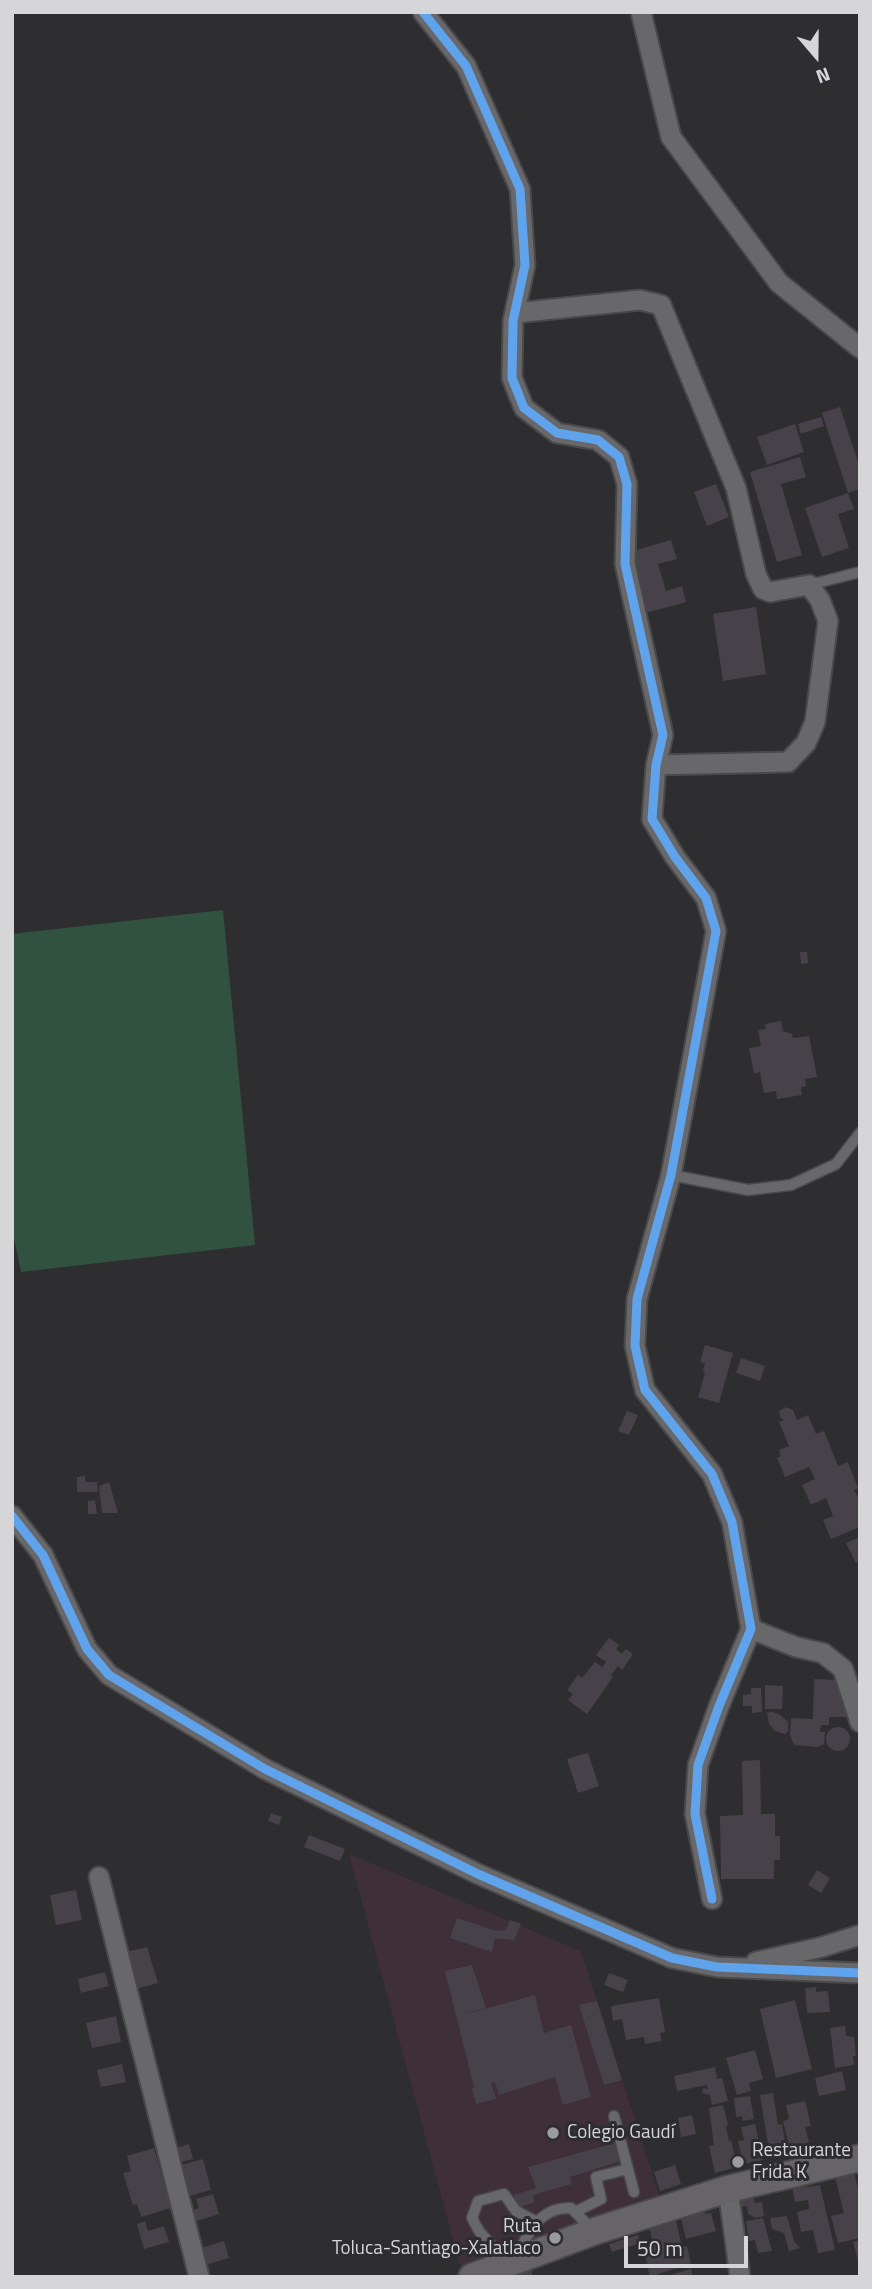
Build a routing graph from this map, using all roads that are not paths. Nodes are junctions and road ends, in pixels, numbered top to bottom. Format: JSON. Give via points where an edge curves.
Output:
{"nodes":[{"id":1,"x":423,"y":12,"type":"edge"},
{"id":2,"x":641,"y":12,"type":"edge"},
{"id":3,"x":515,"y":313,"type":"junction"},
{"id":4,"x":860,"y":348,"type":"edge"},
{"id":5,"x":860,"y":572,"type":"edge"},
{"id":6,"x":808,"y":585,"type":"junction"},
{"id":7,"x":656,"y":765,"type":"junction"},
{"id":8,"x":860,"y":1133,"type":"edge"},
{"id":9,"x":671,"y":1175,"type":"junction"},
{"id":10,"x":12,"y":1516,"type":"edge"},
{"id":11,"x":751,"y":1629,"type":"junction"},
{"id":12,"x":860,"y":1722,"type":"edge"},
{"id":13,"x":99,"y":1877,"type":"dead end"},
{"id":14,"x":712,"y":1899,"type":"dead end"},
{"id":15,"x":860,"y":1935,"type":"edge"},
{"id":16,"x":733,"y":1968,"type":"junction"},
{"id":17,"x":860,"y":1973,"type":"edge"},
{"id":18,"x":614,"y":2116,"type":"dead end"},
{"id":19,"x":860,"y":2158,"type":"edge"},
{"id":20,"x":628,"y":2169,"type":"junction"},
{"id":21,"x":728,"y":2189,"type":"junction"},
{"id":22,"x":634,"y":2192,"type":"dead end"},
{"id":23,"x":575,"y":2212,"type":"junction"},
{"id":24,"x":537,"y":2222,"type":"junction"},
{"id":25,"x":595,"y":2231,"type":"junction"},
{"id":26,"x":506,"y":2264,"type":"junction"},
{"id":27,"x":199,"y":2277,"type":"edge"},
{"id":28,"x":471,"y":2277,"type":"edge"},
{"id":29,"x":740,"y":2277,"type":"edge"}],
"edges":[{"from":1,"to":3,"type":"street","via":[[466,66],[520,189],[525,265]]},
{"from":2,"to":4,"type":"street","via":[[671,137],[779,282]]},
{"from":3,"to":6,"type":"street","via":[[640,300],[661,305],[736,488],[763,589],[770,592]]},
{"from":3,"to":7,"type":"street","via":[[512,378],[524,408],[557,433],[598,440],[619,457],[627,484],[625,564],[663,735]]},
{"from":5,"to":6,"type":"lane"},
{"from":6,"to":7,"type":"street","via":[[828,621],[815,722],[806,743],[788,762]]},
{"from":7,"to":9,"type":"street","via":[[652,819],[706,898],[716,932]]},
{"from":8,"to":9,"type":"lane","via":[[836,1164],[791,1185],[748,1190]]},
{"from":9,"to":11,"type":"street","via":[[637,1299],[635,1346],[645,1390],[712,1474],[732,1522]]},
{"from":10,"to":16,"type":"street","via":[[53,1571],[93,1659],[128,1688],[265,1769],[478,1874],[671,1958]]},
{"from":11,"to":12,"type":"street","via":[[823,1653],[843,1669]]},
{"from":11,"to":14,"type":"street","via":[[698,1765],[695,1814]]},
{"from":13,"to":27,"type":"street"},
{"from":15,"to":16,"type":"street"},
{"from":16,"to":17,"type":"street"},
{"from":18,"to":20,"type":"lane"},
{"from":19,"to":21,"type":"main road"},
{"from":20,"to":22,"type":"lane"},
{"from":20,"to":23,"type":"lane","via":[[596,2177],[601,2199]]},
{"from":21,"to":25,"type":"main road"},
{"from":21,"to":29,"type":"street"},
{"from":23,"to":24,"type":"lane","via":[[560,2208]]},
{"from":23,"to":25,"type":"lane"},
{"from":24,"to":26,"type":"lane"},
{"from":24,"to":26,"type":"lane","via":[[516,2211],[504,2194],[478,2201],[472,2218]]},
{"from":25,"to":26,"type":"main road"},
{"from":26,"to":28,"type":"main road"}]}
